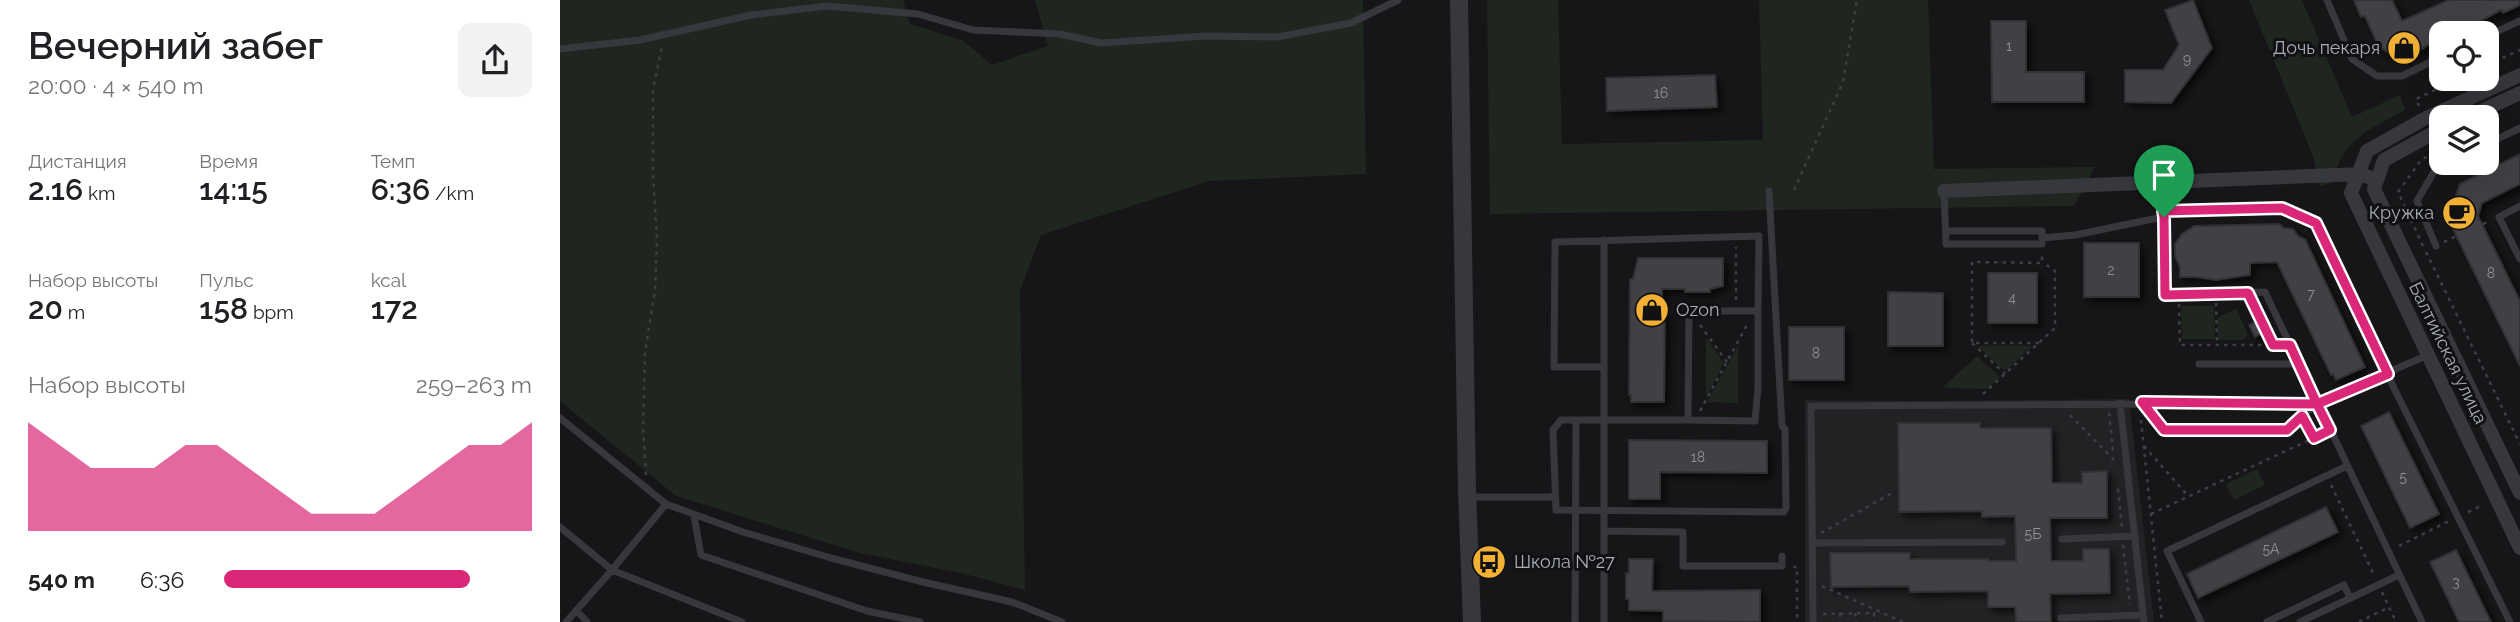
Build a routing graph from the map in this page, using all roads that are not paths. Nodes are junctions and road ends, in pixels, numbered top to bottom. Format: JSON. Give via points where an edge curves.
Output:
{"nodes":[{"id":1,"x":1398,"y":0,"type":"edge"},
{"id":2,"x":1459,"y":0,"type":"edge"},
{"id":3,"x":2327,"y":0,"type":"edge"},
{"id":4,"x":2520,"y":21,"type":"edge"},
{"id":5,"x":2499,"y":31,"type":"edge"},
{"id":6,"x":560,"y":49,"type":"edge"},
{"id":7,"x":2429,"y":63,"type":"edge"},
{"id":8,"x":2520,"y":75,"type":"edge"},
{"id":9,"x":2520,"y":93,"type":"edge"},
{"id":10,"x":2494,"y":105,"type":"edge"},
{"id":11,"x":2413,"y":125,"type":"junction"},
{"id":12,"x":2520,"y":128,"type":"edge"},
{"id":13,"x":2429,"y":136,"type":"edge"},
{"id":14,"x":2499,"y":138,"type":"edge"},
{"id":15,"x":2420,"y":140,"type":"junction"},
{"id":16,"x":2356,"y":174,"type":"junction"},
{"id":17,"x":2432,"y":175,"type":"edge"},
{"id":18,"x":2375,"y":180,"type":"junction"},
{"id":19,"x":1769,"y":191,"type":"dead end"},
{"id":20,"x":1944,"y":191,"type":"joint"},
{"id":21,"x":2520,"y":206,"type":"edge"},
{"id":22,"x":2164,"y":217,"type":"junction"},
{"id":23,"x":1945,"y":230,"type":"junction"},
{"id":24,"x":1604,"y":240,"type":"junction"},
{"id":25,"x":2042,"y":241,"type":"junction"},
{"id":26,"x":2436,"y":246,"type":"dead end"},
{"id":27,"x":2520,"y":259,"type":"edge"},
{"id":28,"x":1756,"y":311,"type":"junction"},
{"id":29,"x":2427,"y":355,"type":"junction"},
{"id":30,"x":2199,"y":364,"type":"dead end"},
{"id":31,"x":2299,"y":364,"type":"junction"},
{"id":32,"x":1603,"y":367,"type":"junction"},
{"id":33,"x":2388,"y":374,"type":"junction"},
{"id":34,"x":2120,"y":403,"type":"junction"},
{"id":35,"x":2140,"y":403,"type":"junction"},
{"id":36,"x":2317,"y":404,"type":"junction"},
{"id":37,"x":560,"y":418,"type":"edge"},
{"id":38,"x":1576,"y":420,"type":"junction"},
{"id":39,"x":1603,"y":420,"type":"junction"},
{"id":40,"x":1692,"y":420,"type":"junction"},
{"id":41,"x":2347,"y":466,"type":"junction"},
{"id":42,"x":2518,"y":483,"type":"edge"},
{"id":43,"x":1467,"y":497,"type":"junction"},
{"id":44,"x":1555,"y":497,"type":"junction"},
{"id":45,"x":666,"y":504,"type":"junction"},
{"id":46,"x":1576,"y":510,"type":"junction"},
{"id":47,"x":1605,"y":510,"type":"junction"},
{"id":48,"x":694,"y":516,"type":"junction"},
{"id":49,"x":560,"y":527,"type":"edge"},
{"id":50,"x":1604,"y":531,"type":"junction"},
{"id":51,"x":2135,"y":536,"type":"junction"},
{"id":52,"x":2062,"y":539,"type":"dead end"},
{"id":53,"x":1812,"y":540,"type":"junction"},
{"id":54,"x":2002,"y":542,"type":"dead end"},
{"id":55,"x":2520,"y":548,"type":"edge"},
{"id":56,"x":1782,"y":556,"type":"dead end"},
{"id":57,"x":612,"y":570,"type":"junction"},
{"id":58,"x":2399,"y":575,"type":"junction"},
{"id":59,"x":2350,"y":598,"type":"junction"},
{"id":60,"x":577,"y":611,"type":"junction"},
{"id":61,"x":1813,"y":618,"type":"edge"},
{"id":62,"x":2061,"y":618,"type":"dead end"},
{"id":63,"x":2144,"y":619,"type":"edge"},
{"id":64,"x":566,"y":622,"type":"edge"},
{"id":65,"x":587,"y":622,"type":"edge"},
{"id":66,"x":742,"y":622,"type":"edge"},
{"id":67,"x":920,"y":622,"type":"edge"},
{"id":68,"x":1062,"y":622,"type":"edge"},
{"id":69,"x":1472,"y":622,"type":"edge"},
{"id":70,"x":1575,"y":622,"type":"edge"},
{"id":71,"x":1604,"y":622,"type":"edge"},
{"id":72,"x":2201,"y":622,"type":"edge"},
{"id":73,"x":2267,"y":622,"type":"edge"},
{"id":74,"x":2300,"y":622,"type":"edge"},
{"id":75,"x":2422,"y":622,"type":"edge"},
{"id":76,"x":2510,"y":622,"type":"edge"}],
"edges":[{"from":1,"to":6,"type":"lane","via":[[1351,23],[1277,37],[1101,43],[1060,34],[973,30],[918,14],[827,6],[751,15],[640,40]]},
{"from":2,"to":43,"type":"street"},
{"from":3,"to":7,"type":"lane","via":[[2352,60],[2377,76],[2402,76]]},
{"from":4,"to":5,"type":"lane"},
{"from":8,"to":11,"type":"street"},
{"from":9,"to":10,"type":"street"},
{"from":11,"to":15,"type":"street","via":[[2412,134]]},
{"from":11,"to":16,"type":"street","via":[[2367,151]]},
{"from":12,"to":14,"type":"lane"},
{"from":13,"to":15,"type":"street"},
{"from":15,"to":18,"type":"street","via":[[2384,160]]},
{"from":16,"to":18,"type":"street"},
{"from":16,"to":20,"type":"street"},
{"from":16,"to":29,"type":"street","name":"Балтийская улица","via":[[2351,193]]},
{"from":17,"to":26,"type":"lane","via":[[2417,201]]},
{"from":18,"to":42,"type":"street","name":"Балтийская улица","via":[[2379,200]]},
{"from":19,"to":47,"type":"lane","via":[[1785,429],[1784,512]]},
{"from":20,"to":23,"type":"lane"},
{"from":21,"to":27,"type":"lane","via":[[2499,217]]},
{"from":22,"to":25,"type":"lane"},
{"from":22,"to":31,"type":"lane","via":[[2165,295],[2265,292]]},
{"from":22,"to":33,"type":"lane","via":[[2163,211],[2282,208],[2316,223]]},
{"from":23,"to":25,"type":"lane","via":[[2042,230]]},
{"from":23,"to":25,"type":"lane","via":[[1945,244]]},
{"from":24,"to":28,"type":"lane","via":[[1759,236]]},
{"from":24,"to":32,"type":"lane"},
{"from":24,"to":32,"type":"lane","via":[[1555,242],[1554,353],[1554,367]]},
{"from":28,"to":40,"type":"lane","via":[[1755,421]]},
{"from":28,"to":40,"type":"lane","via":[[1689,311]]},
{"from":29,"to":33,"type":"lane"},
{"from":29,"to":55,"type":"street","name":"Балтийская улица"},
{"from":30,"to":31,"type":"lane"},
{"from":31,"to":36,"type":"lane"},
{"from":32,"to":39,"type":"lane"},
{"from":33,"to":36,"type":"lane"},
{"from":33,"to":76,"type":"lane"},
{"from":34,"to":35,"type":"lane"},
{"from":34,"to":51,"type":"lane"},
{"from":34,"to":53,"type":"lane","via":[[1811,406]]},
{"from":35,"to":36,"type":"lane"},
{"from":35,"to":36,"type":"lane","via":[[2164,430],[2287,430]]},
{"from":36,"to":41,"type":"lane"},
{"from":37,"to":45,"type":"lane"},
{"from":38,"to":39,"type":"lane"},
{"from":38,"to":44,"type":"lane","via":[[1561,420],[1553,430]]},
{"from":38,"to":46,"type":"lane"},
{"from":39,"to":40,"type":"lane"},
{"from":39,"to":47,"type":"lane"},
{"from":41,"to":58,"type":"lane"},
{"from":41,"to":72,"type":"lane","via":[[2167,551]]},
{"from":43,"to":44,"type":"lane"},
{"from":43,"to":69,"type":"street"},
{"from":44,"to":46,"type":"lane","via":[[1556,510]]},
{"from":45,"to":48,"type":"lane"},
{"from":45,"to":57,"type":"lane"},
{"from":46,"to":47,"type":"lane"},
{"from":46,"to":70,"type":"lane"},
{"from":47,"to":50,"type":"lane"},
{"from":48,"to":67,"type":"lane","via":[[701,555],[867,611]]},
{"from":48,"to":68,"type":"lane","via":[[831,558],[1012,602]]},
{"from":49,"to":57,"type":"lane"},
{"from":50,"to":56,"type":"lane","via":[[1683,532],[1683,566],[1782,566]]},
{"from":50,"to":71,"type":"lane"},
{"from":51,"to":52,"type":"lane"},
{"from":51,"to":63,"type":"lane"},
{"from":53,"to":54,"type":"lane"},
{"from":53,"to":61,"type":"lane"},
{"from":57,"to":60,"type":"lane"},
{"from":57,"to":66,"type":"lane"},
{"from":58,"to":59,"type":"lane"},
{"from":58,"to":75,"type":"lane"},
{"from":59,"to":73,"type":"lane","via":[[2344,585]]},
{"from":59,"to":74,"type":"lane"},
{"from":60,"to":64,"type":"lane"},
{"from":60,"to":65,"type":"lane"},
{"from":62,"to":63,"type":"lane"}]}
